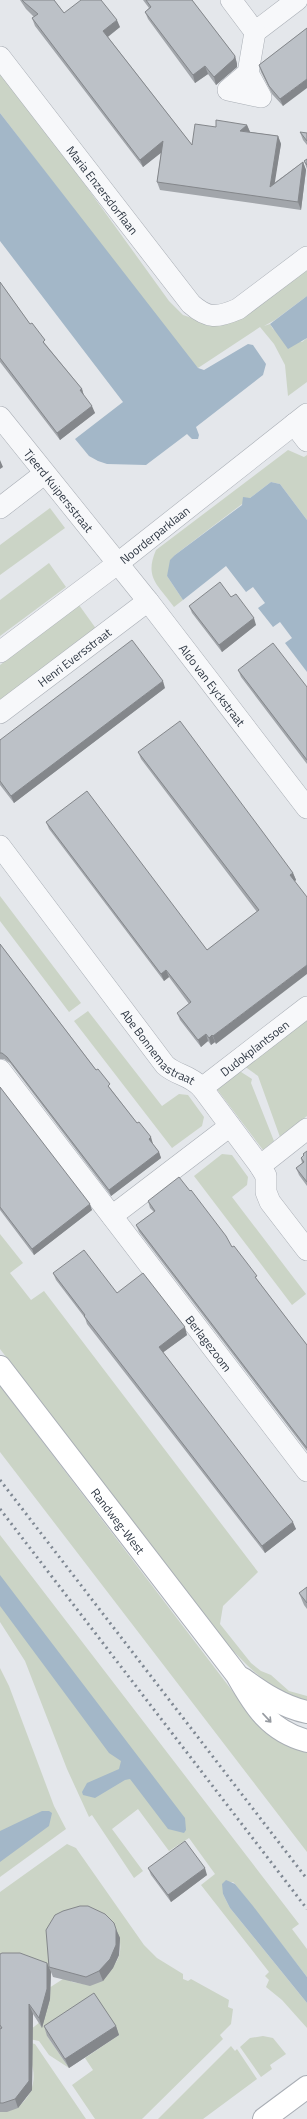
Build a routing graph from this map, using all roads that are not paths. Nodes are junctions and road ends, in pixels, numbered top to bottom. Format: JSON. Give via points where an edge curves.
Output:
{"nodes":[{"id":1,"x":231,"y":0,"type":"edge"},
{"id":2,"x":297,"y":0,"type":"edge"},
{"id":3,"x":255,"y":32,"type":"junction"},
{"id":4,"x":0,"y":57,"type":"edge"},
{"id":5,"x":248,"y":73,"type":"dead end"},
{"id":6,"x":307,"y":257,"type":"edge"},
{"id":7,"x":0,"y":417,"type":"edge"},
{"id":8,"x":300,"y":419,"type":"edge"},
{"id":9,"x":307,"y":441,"type":"edge"},
{"id":10,"x":44,"y":474,"type":"junction"},
{"id":11,"x":0,"y":508,"type":"edge"},
{"id":12,"x":117,"y":564,"type":"junction"},
{"id":13,"x":148,"y":601,"type":"junction"},
{"id":14,"x":0,"y":652,"type":"edge"},
{"id":15,"x":0,"y":713,"type":"edge"},
{"id":16,"x":307,"y":808,"type":"edge"},
{"id":17,"x":0,"y":846,"type":"edge"},
{"id":18,"x":307,"y":1006,"type":"edge"},
{"id":19,"x":0,"y":1070,"type":"edge"},
{"id":20,"x":202,"y":1088,"type":"junction"},
{"id":21,"x":230,"y":1126,"type":"junction"},
{"id":22,"x":307,"y":1129,"type":"edge"},
{"id":23,"x":260,"y":1166,"type":"junction"},
{"id":24,"x":112,"y":1216,"type":"junction"},
{"id":25,"x":307,"y":1250,"type":"edge"},
{"id":26,"x":0,"y":1367,"type":"edge"},
{"id":27,"x":307,"y":1471,"type":"edge"},
{"id":28,"x":237,"y":1675,"type":"junction"},
{"id":29,"x":307,"y":1712,"type":"edge"},
{"id":30,"x":307,"y":1741,"type":"edge"},
{"id":31,"x":303,"y":2097,"type":"edge"},
{"id":32,"x":264,"y":2119,"type":"edge"},
{"id":33,"x":284,"y":2119,"type":"edge"}],
"edges":[{"from":1,"to":3,"type":"street"},
{"from":2,"to":3,"type":"street"},
{"from":3,"to":5,"type":"street"},
{"from":4,"to":6,"type":"street","name":"Maria Enzersdorflaan","via":[[190,304],[201,313],[211,316],[238,309]]},
{"from":7,"to":10,"type":"street","name":"Tjeerd Kuipersstraat"},
{"from":8,"to":9,"type":"street"},
{"from":8,"to":12,"type":"street","name":"Noorderparklaan"},
{"from":10,"to":11,"type":"street"},
{"from":10,"to":12,"type":"street","name":"Tjeerd Kuipersstraat"},
{"from":12,"to":13,"type":"street","name":"Aldo van Eyckstraat"},
{"from":12,"to":14,"type":"street","name":"Noorderparklaan"},
{"from":13,"to":15,"type":"street","name":"Henri Eversstraat"},
{"from":13,"to":16,"type":"street","name":"Aldo van Eyckstraat"},
{"from":17,"to":20,"type":"street","name":"Abe Bonnemastraat","via":[[165,1065],[174,1072],[194,1079]]},
{"from":18,"to":20,"type":"street","name":"Dudokplantsoen"},
{"from":19,"to":24,"type":"street","name":"Berlagezoom"},
{"from":20,"to":21,"type":"street","name":"Abe Bonnemastraat"},
{"from":21,"to":23,"type":"street","name":"Abe Bonnemastraat"},
{"from":21,"to":24,"type":"street"},
{"from":22,"to":23,"type":"street"},
{"from":23,"to":25,"type":"street","name":"Abe Bonnemastraat","via":[[266,1176],[266,1192],[270,1202]]},
{"from":24,"to":27,"type":"street","name":"Berlagezoom"},
{"from":26,"to":28,"type":"main road","name":"Randweg-West"},
{"from":28,"to":29,"type":"main road","name":"Randweg-West","via":[[271,1698]]},
{"from":28,"to":30,"type":"main road","name":"Randweg-West","one_way":true,"via":[[253,1703],[274,1726]]},
{"from":31,"to":32,"type":"main road"},
{"from":31,"to":33,"type":"main road"}]}
